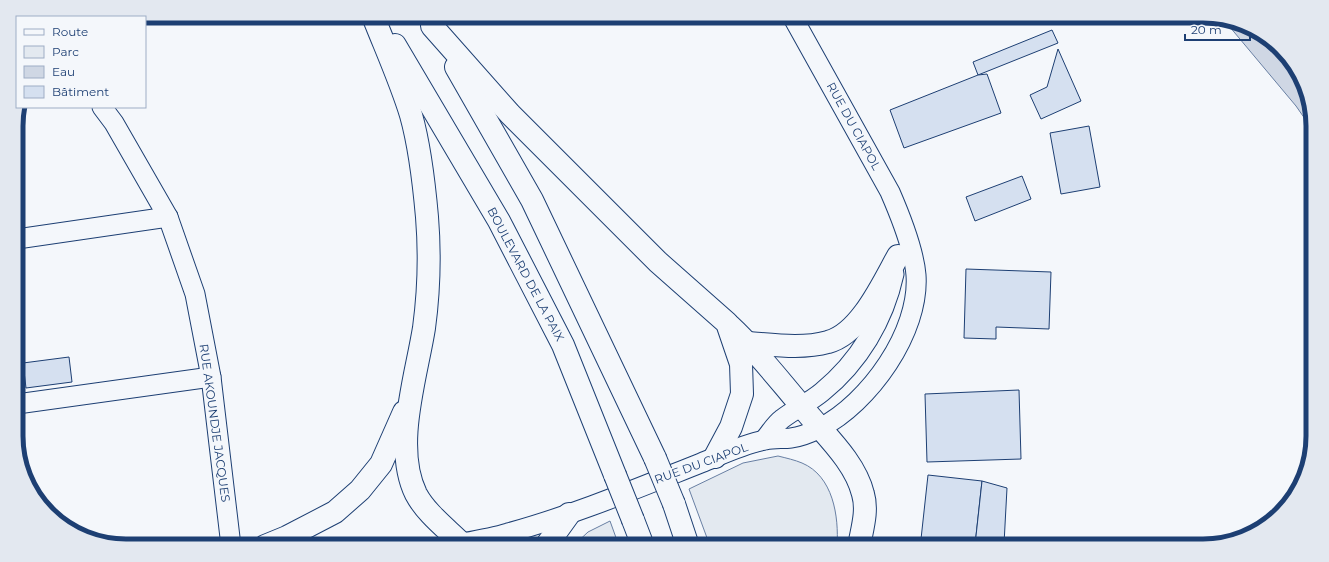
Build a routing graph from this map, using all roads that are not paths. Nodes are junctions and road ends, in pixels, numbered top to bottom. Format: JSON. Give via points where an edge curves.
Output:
{"nodes":[{"id":1,"x":376,"y":23,"type":"edge"},
{"id":2,"x":382,"y":23,"type":"edge"},
{"id":3,"x":429,"y":23,"type":"edge"},
{"id":4,"x":430,"y":23,"type":"edge"},
{"id":5,"x":796,"y":23,"type":"edge"},
{"id":6,"x":103,"y":108,"type":"edge"},
{"id":7,"x":168,"y":217,"type":"junction"},
{"id":8,"x":23,"y":237,"type":"edge"},
{"id":9,"x":902,"y":248,"type":"junction"},
{"id":10,"x":727,"y":323,"type":"junction"},
{"id":11,"x":749,"y":343,"type":"junction"},
{"id":12,"x":211,"y":377,"type":"junction"},
{"id":13,"x":410,"y":398,"type":"junction"},
{"id":14,"x":23,"y":403,"type":"edge"},
{"id":15,"x":802,"y":407,"type":"junction"},
{"id":16,"x":819,"y":428,"type":"junction"},
{"id":17,"x":764,"y":440,"type":"junction"},
{"id":18,"x":715,"y":457,"type":"junction"},
{"id":19,"x":569,"y":514,"type":"junction"},
{"id":20,"x":230,"y":539,"type":"edge"},
{"id":21,"x":282,"y":539,"type":"edge"},
{"id":22,"x":450,"y":539,"type":"edge"},
{"id":23,"x":480,"y":539,"type":"edge"},
{"id":24,"x":551,"y":539,"type":"edge"},
{"id":25,"x":640,"y":539,"type":"edge"},
{"id":26,"x":686,"y":539,"type":"edge"},
{"id":27,"x":860,"y":539,"type":"edge"}],
"edges":[{"from":1,"to":13,"type":"main road","via":[[411,115],[421,164],[427,216],[429,269],[424,327]]},
{"from":2,"to":25,"type":"main road","name":"BOULEVARD DE LA PAIX","bridge":true,"via":[[499,221],[563,345]]},
{"from":3,"to":26,"type":"main road","bridge":true,"via":[[532,200],[655,458]]},
{"from":4,"to":10,"type":"main road","via":[[510,114],[658,262]]},
{"from":5,"to":9,"type":"street","name":"RUE DU CIAPOL","via":[[890,192],[900,215]]},
{"from":6,"to":7,"type":"street","name":"RUE AKOUNDJE JACQUES"},
{"from":7,"to":8,"type":"street"},
{"from":7,"to":12,"type":"street","name":"RUE AKOUNDJE JACQUES","via":[[195,294]]},
{"from":9,"to":11,"type":"main road","via":[[857,324],[840,338],[812,345]]},
{"from":9,"to":15,"type":"street","name":"RUE DU CIAPOL","via":[[889,294],[863,348],[844,372]]},
{"from":9,"to":16,"type":"street","name":"RUE DU CIAPOL","via":[[916,276],[913,303],[907,324],[888,363],[872,385],[847,410]]},
{"from":10,"to":11,"type":"main road"},
{"from":10,"to":18,"type":"main road","via":[[741,364],[742,394],[731,427]]},
{"from":11,"to":15,"type":"main road"},
{"from":12,"to":14,"type":"street"},
{"from":12,"to":20,"type":"street","name":"RUE AKOUNDJE JACQUES"},
{"from":13,"to":21,"type":"main road","via":[[381,464],[360,490],[335,512]]},
{"from":13,"to":22,"type":"main road","via":[[406,462],[411,482],[421,501]]},
{"from":15,"to":16,"type":"main road"},
{"from":15,"to":17,"type":"street","name":"RUE DU CIAPOL","via":[[781,419]]},
{"from":16,"to":17,"type":"street","name":"RUE DU CIAPOL","via":[[794,438]]},
{"from":16,"to":27,"type":"main road","via":[[858,478],[864,496],[865,514]]},
{"from":17,"to":18,"type":"street","name":"RUE DU CIAPOL"},
{"from":18,"to":19,"type":"street","name":"RUE DU CIAPOL"},
{"from":19,"to":23,"type":"street","name":"RUE DU CIAPOL","via":[[507,534]]},
{"from":19,"to":24,"type":"main road"}]}
